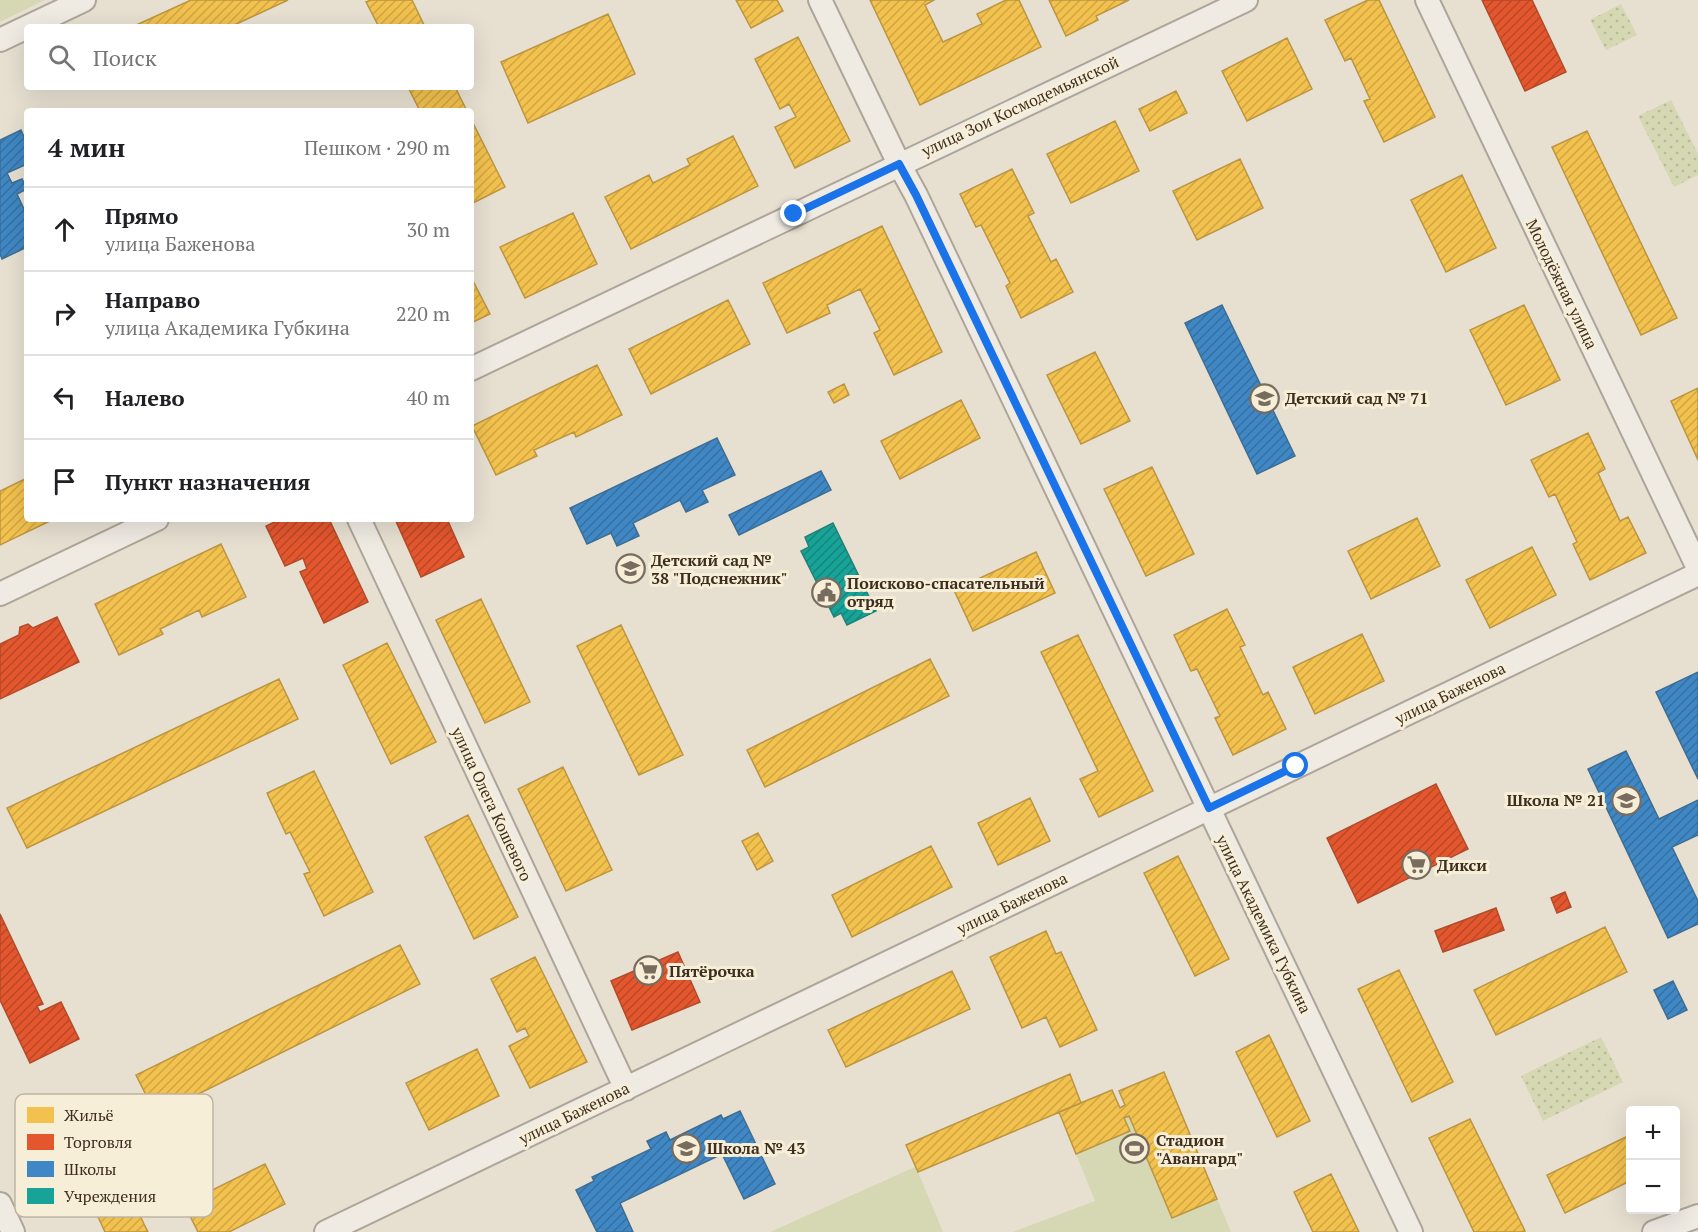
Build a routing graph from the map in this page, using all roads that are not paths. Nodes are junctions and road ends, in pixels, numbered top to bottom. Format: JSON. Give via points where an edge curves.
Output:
{"nodes":[{"id":1,"x":84,"y":0,"type":"edge"},
{"id":2,"x":820,"y":0,"type":"edge"},
{"id":3,"x":1246,"y":0,"type":"edge"},
{"id":4,"x":1427,"y":0,"type":"edge"},
{"id":5,"x":34,"y":24,"type":"edge"},
{"id":6,"x":24,"y":29,"type":"edge"},
{"id":7,"x":0,"y":40,"type":"edge"},
{"id":8,"x":899,"y":164,"type":"junction"},
{"id":9,"x":474,"y":368,"type":"edge"},
{"id":10,"x":151,"y":522,"type":"edge"},
{"id":11,"x":359,"y":522,"type":"edge"},
{"id":12,"x":1698,"y":568,"type":"edge"},
{"id":13,"x":1698,"y":574,"type":"edge"},
{"id":14,"x":0,"y":594,"type":"edge"},
{"id":15,"x":1209,"y":808,"type":"junction"},
{"id":16,"x":626,"y":1089,"type":"junction"},
{"id":17,"x":0,"y":1204,"type":"edge"},
{"id":18,"x":1698,"y":1216,"type":"edge"},
{"id":19,"x":13,"y":1232,"type":"edge"},
{"id":20,"x":326,"y":1232,"type":"edge"},
{"id":21,"x":1411,"y":1232,"type":"edge"},
{"id":22,"x":1654,"y":1232,"type":"edge"}],
"edges":[{"from":1,"to":5,"type":"street"},
{"from":2,"to":8,"type":"street","name":"улица Академика Губкина"},
{"from":3,"to":8,"type":"street","name":"улица Зои Космодемьянской"},
{"from":4,"to":12,"type":"street","name":"Молодёжная улица"},
{"from":6,"to":7,"type":"street"},
{"from":8,"to":9,"type":"street","name":"улица Зои Космодемьянской"},
{"from":8,"to":15,"type":"street","name":"улица Академика Губкина"},
{"from":10,"to":14,"type":"street"},
{"from":11,"to":16,"type":"street","name":"улица Олега Кошевого"},
{"from":13,"to":15,"type":"street","name":"улица Баженова"},
{"from":15,"to":16,"type":"street","name":"улица Баженова"},
{"from":15,"to":21,"type":"street","name":"улица Академика Губкина"},
{"from":16,"to":20,"type":"street","name":"улица Баженова"},
{"from":17,"to":19,"type":"street"},
{"from":18,"to":22,"type":"street"}]}
